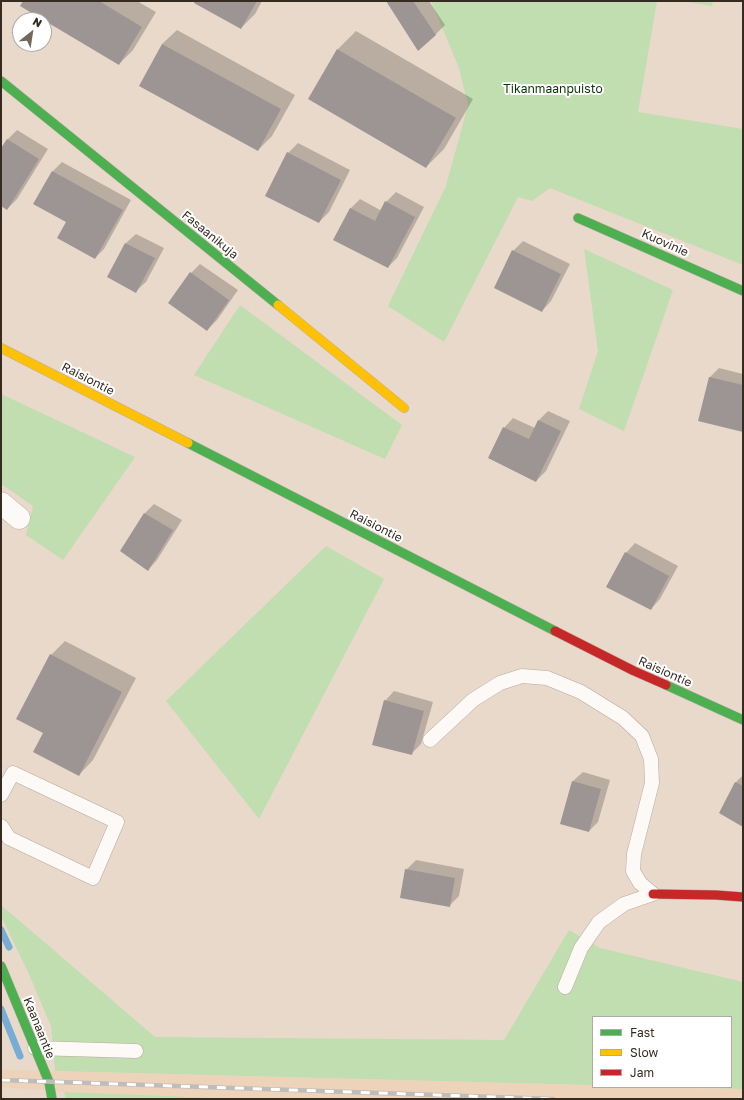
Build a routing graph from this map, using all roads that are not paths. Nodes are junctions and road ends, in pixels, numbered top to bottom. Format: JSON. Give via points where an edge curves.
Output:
{"nodes":[{"id":1,"x":1,"y":81,"type":"edge"},
{"id":2,"x":578,"y":218,"type":"dead end"},
{"id":3,"x":743,"y":291,"type":"edge"},
{"id":4,"x":1,"y":348,"type":"edge"},
{"id":5,"x":404,"y":408,"type":"dead end"},
{"id":6,"x":1,"y":503,"type":"edge"},
{"id":7,"x":19,"y":518,"type":"dead end"},
{"id":8,"x":743,"y":720,"type":"edge"},
{"id":9,"x":430,"y":740,"type":"dead end"},
{"id":10,"x":1,"y":795,"type":"edge"},
{"id":11,"x":1,"y":826,"type":"edge"},
{"id":12,"x":653,"y":894,"type":"junction"},
{"id":13,"x":743,"y":897,"type":"edge"},
{"id":14,"x":1,"y":966,"type":"edge"},
{"id":15,"x":565,"y":986,"type":"dead end"},
{"id":16,"x":35,"y":1048,"type":"junction"},
{"id":17,"x":136,"y":1051,"type":"dead end"},
{"id":18,"x":52,"y":1099,"type":"edge"}],
"edges":[{"from":1,"to":5,"type":"street","name":"Fasaanikuja"},
{"from":2,"to":3,"type":"street","name":"Kuovinie"},
{"from":4,"to":8,"type":"street","name":"Raisiontie","via":[[634,672]]},
{"from":6,"to":7,"type":"street"},
{"from":9,"to":12,"type":"lane","via":[[473,700],[500,683],[522,676],[547,678],[581,692],[623,718],[642,736],[651,759],[652,783],[634,854],[633,871],[640,883]]},
{"from":10,"to":11,"type":"lane","via":[[13,773],[117,822],[93,878],[9,838]]},
{"from":12,"to":13,"type":"street"},
{"from":12,"to":15,"type":"lane","via":[[624,904],[599,922],[581,948]]},
{"from":14,"to":16,"type":"street","name":"Kaanaantie"},
{"from":16,"to":17,"type":"lane"},
{"from":16,"to":18,"type":"street","name":"Kaanaantie","via":[[49,1082]]}]}
